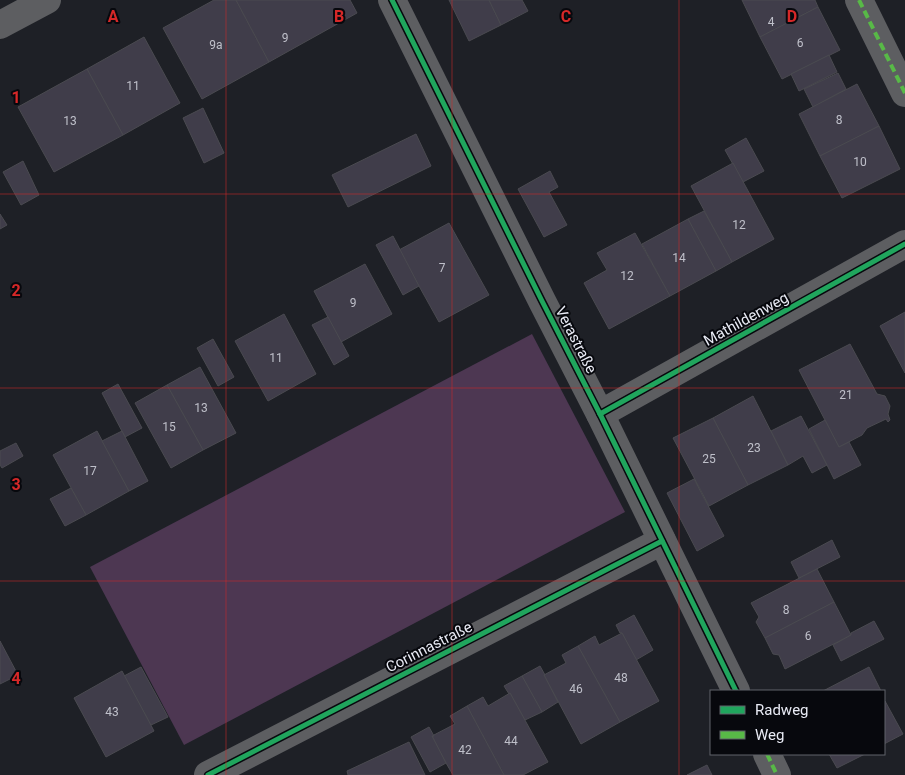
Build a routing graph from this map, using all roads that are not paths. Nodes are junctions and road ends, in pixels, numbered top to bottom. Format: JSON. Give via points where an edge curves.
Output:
{"nodes":[{"id":1,"x":47,"y":0,"type":"edge"},
{"id":2,"x":392,"y":0,"type":"edge"},
{"id":3,"x":858,"y":0,"type":"edge"},
{"id":4,"x":0,"y":26,"type":"edge"},
{"id":5,"x":905,"y":93,"type":"edge"},
{"id":6,"x":905,"y":244,"type":"edge"},
{"id":7,"x":600,"y":414,"type":"junction"},
{"id":8,"x":662,"y":541,"type":"junction"},
{"id":9,"x":736,"y":690,"type":"edge"},
{"id":10,"x":767,"y":755,"type":"edge"},
{"id":11,"x":208,"y":775,"type":"edge"},
{"id":12,"x":777,"y":775,"type":"edge"}],
"edges":[{"from":1,"to":4,"type":"street"},
{"from":2,"to":7,"type":"street","name":"Verastraße"},
{"from":3,"to":5,"type":"street"},
{"from":6,"to":7,"type":"street","name":"Mathildenweg"},
{"from":7,"to":8,"type":"street","name":"Verastraße"},
{"from":8,"to":9,"type":"street","name":"Verastraße"},
{"from":8,"to":11,"type":"street","name":"Corinnastraße"},
{"from":10,"to":12,"type":"street"}]}
